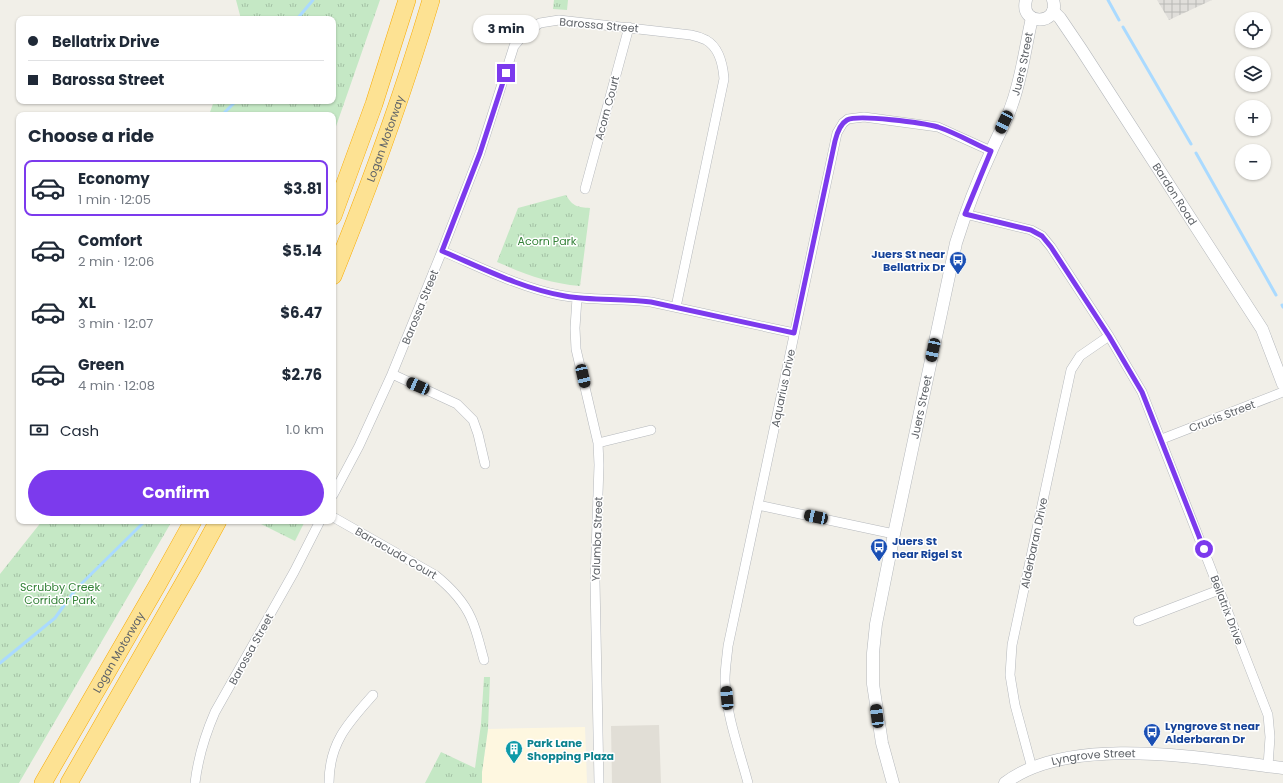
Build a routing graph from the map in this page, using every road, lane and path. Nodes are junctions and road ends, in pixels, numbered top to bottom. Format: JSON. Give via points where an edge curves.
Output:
{"nodes":[{"id":1,"x":407,"y":0,"type":"edge"},
{"id":2,"x":431,"y":0,"type":"edge"},
{"id":3,"x":1024,"y":0,"type":"edge"},
{"id":4,"x":1053,"y":6,"type":"edge"},
{"id":5,"x":1032,"y":18,"type":"junction"},
{"id":6,"x":629,"y":27,"type":"junction"},
{"id":7,"x":991,"y":151,"type":"junction"},
{"id":8,"x":585,"y":189,"type":"dead end"},
{"id":9,"x":336,"y":208,"type":"edge"},
{"id":10,"x":965,"y":214,"type":"junction"},
{"id":11,"x":442,"y":251,"type":"junction"},
{"id":12,"x":336,"y":268,"type":"edge"},
{"id":13,"x":577,"y":298,"type":"junction"},
{"id":14,"x":676,"y":307,"type":"junction"},
{"id":15,"x":794,"y":333,"type":"junction"},
{"id":16,"x":1109,"y":336,"type":"junction"},
{"id":17,"x":392,"y":374,"type":"junction"},
{"id":18,"x":1283,"y":384,"type":"edge"},
{"id":19,"x":1283,"y":392,"type":"edge"},
{"id":20,"x":651,"y":430,"type":"dead end"},
{"id":21,"x":1162,"y":439,"type":"junction"},
{"id":22,"x":598,"y":443,"type":"junction"},
{"id":23,"x":485,"y":464,"type":"dead end"},
{"id":24,"x":336,"y":489,"type":"edge"},
{"id":25,"x":758,"y":505,"type":"junction"},
{"id":26,"x":336,"y":519,"type":"edge"},
{"id":27,"x":190,"y":524,"type":"edge"},
{"id":28,"x":216,"y":524,"type":"edge"},
{"id":29,"x":318,"y":524,"type":"edge"},
{"id":30,"x":894,"y":534,"type":"junction"},
{"id":31,"x":1219,"y":590,"type":"junction"},
{"id":32,"x":1138,"y":621,"type":"dead end"},
{"id":33,"x":484,"y":660,"type":"dead end"},
{"id":34,"x":373,"y":695,"type":"dead end"},
{"id":35,"x":1268,"y":766,"type":"junction"},
{"id":36,"x":1032,"y":768,"type":"junction"},
{"id":37,"x":1283,"y":768,"type":"edge"},
{"id":38,"x":43,"y":783,"type":"edge"},
{"id":39,"x":69,"y":783,"type":"edge"},
{"id":40,"x":195,"y":783,"type":"edge"},
{"id":41,"x":329,"y":783,"type":"edge"},
{"id":42,"x":599,"y":783,"type":"edge"},
{"id":43,"x":748,"y":783,"type":"edge"},
{"id":44,"x":893,"y":783,"type":"edge"},
{"id":45,"x":1005,"y":783,"type":"edge"}],
"edges":[{"from":1,"to":9,"type":"highway","name":"Logan Motorway","via":[[369,118]]},
{"from":2,"to":12,"type":"highway","name":"Logan Motorway","via":[[395,113]]},
{"from":3,"to":5,"type":"street","via":[[1026,11]]},
{"from":4,"to":5,"type":"street","via":[[1046,18]]},
{"from":4,"to":18,"type":"street","name":"Bardon Road","via":[[1262,329]]},
{"from":5,"to":7,"type":"street","name":"Juers Street","via":[[1021,75],[1011,108]]},
{"from":6,"to":8,"type":"street","name":"Acorn Court"},
{"from":6,"to":11,"type":"street","name":"Barossa Street","via":[[559,20],[540,22],[524,33],[514,46],[480,153]]},
{"from":6,"to":14,"type":"street","name":"Barossa Street","via":[[691,34],[707,40],[718,51],[722,64],[724,79]]},
{"from":7,"to":10,"type":"street","name":"Juers Street"},
{"from":7,"to":15,"type":"street","name":"Aquarius Drive","via":[[938,127],[923,124],[864,117],[848,119],[843,123],[835,141]]},
{"from":10,"to":16,"type":"street","name":"Bellatrix Drive","via":[[1031,230],[1042,236]]},
{"from":10,"to":30,"type":"street","name":"Juers Street","via":[[956,243]]},
{"from":11,"to":13,"type":"street","via":[[524,285]]},
{"from":11,"to":17,"type":"street","name":"Barossa Street"},
{"from":13,"to":14,"type":"street","via":[[637,300]]},
{"from":13,"to":22,"type":"street","name":"Yalumba Street","via":[[576,349]]},
{"from":14,"to":15,"type":"street"},
{"from":15,"to":25,"type":"street","name":"Aquarius Drive"},
{"from":16,"to":21,"type":"street","name":"Bellatrix Drive","via":[[1142,392]]},
{"from":16,"to":36,"type":"street","name":"Alderbaran Drive","via":[[1080,356],[1071,370],[1012,645],[1010,675],[1015,705]]},
{"from":17,"to":23,"type":"street","via":[[457,404],[473,420]]},
{"from":17,"to":24,"type":"street","name":"Barossa Street"},
{"from":19,"to":21,"type":"street","name":"Crucis Street"},
{"from":20,"to":22,"type":"street"},
{"from":21,"to":31,"type":"street","name":"Bellatrix Drive"},
{"from":22,"to":42,"type":"street","name":"Yalumba Street","via":[[595,581]]},
{"from":25,"to":30,"type":"street"},
{"from":25,"to":43,"type":"street","name":"Aquarius Drive","via":[[728,646],[725,678],[729,711]]},
{"from":26,"to":33,"type":"street","name":"Barracuda Court","via":[[435,575],[450,587],[471,618]]},
{"from":27,"to":38,"type":"highway","name":"Logan Motorway"},
{"from":28,"to":39,"type":"highway","name":"Logan Motorway"},
{"from":29,"to":40,"type":"street","name":"Barossa Street","via":[[215,712],[204,742]]},
{"from":30,"to":44,"type":"street","name":"Juers Street","via":[[876,624],[873,653],[877,716]]},
{"from":31,"to":32,"type":"street"},
{"from":31,"to":35,"type":"street","name":"Bellatrix Drive","via":[[1268,716]]},
{"from":34,"to":41,"type":"street","via":[[341,734],[332,756]]},
{"from":35,"to":36,"type":"street","name":"Lyngrove Street","via":[[1132,754],[1084,755],[1054,760]]},
{"from":35,"to":37,"type":"street","name":"Lyngrove Street"},
{"from":36,"to":45,"type":"street","name":"Lyngrove Street"}]}
